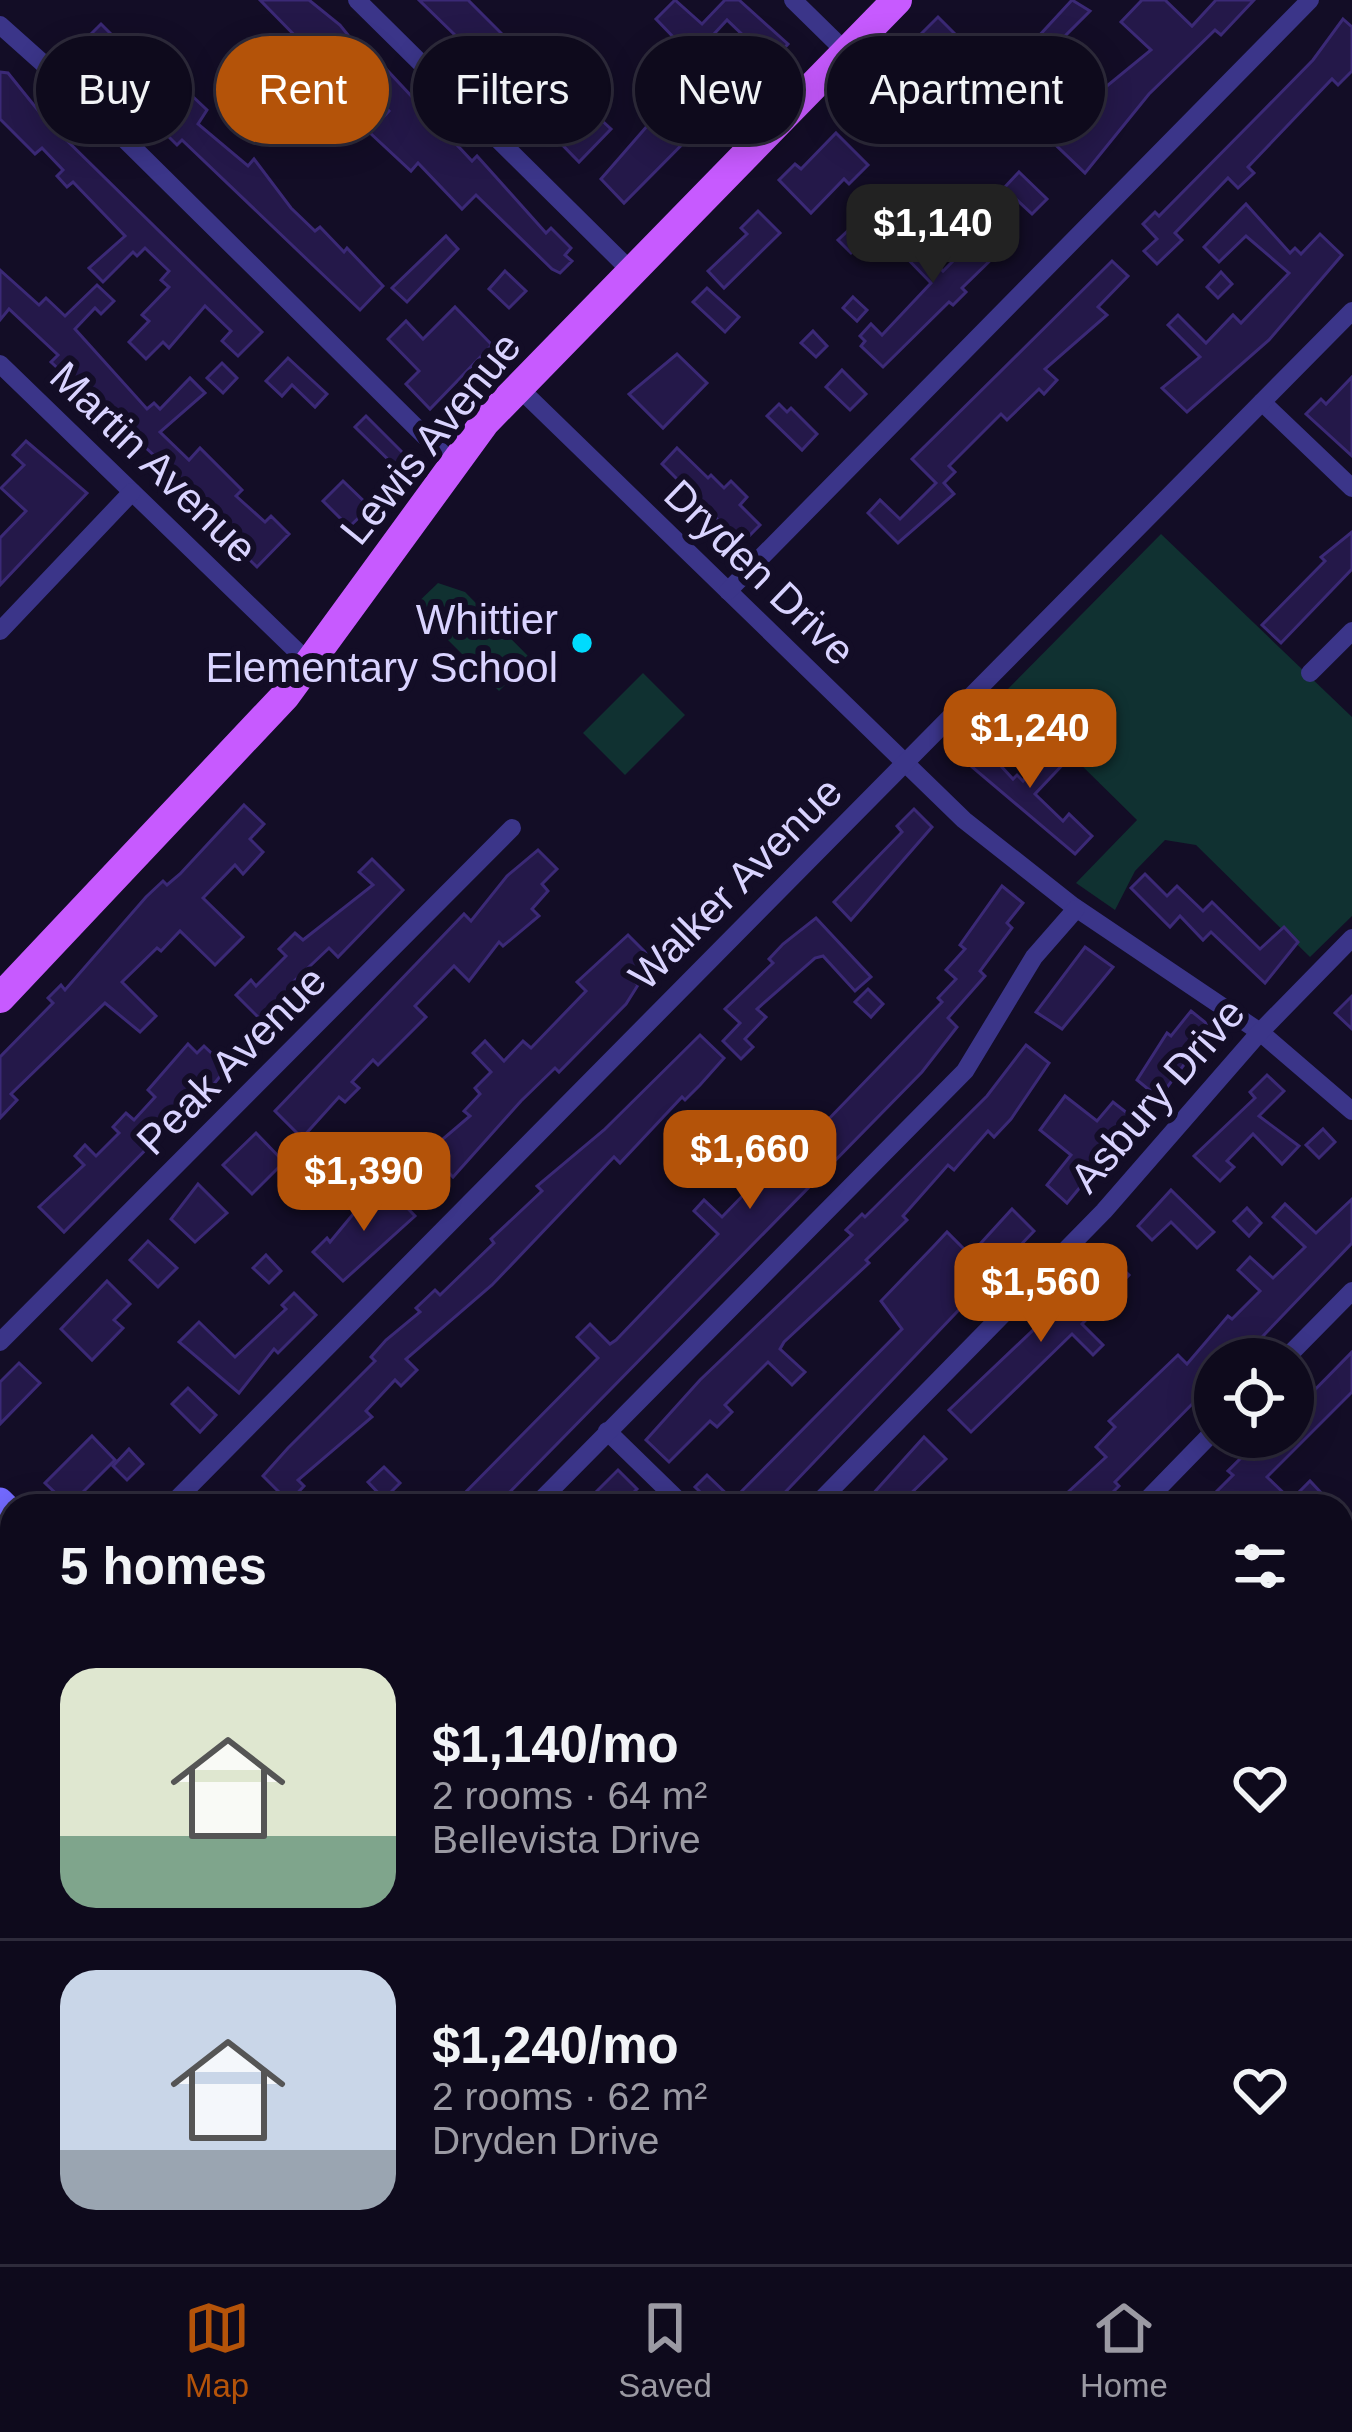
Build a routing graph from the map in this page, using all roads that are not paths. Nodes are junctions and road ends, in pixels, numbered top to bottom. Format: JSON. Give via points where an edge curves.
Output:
{"nodes":[{"id":1,"x":357,"y":0,"type":"edge"},
{"id":2,"x":794,"y":0,"type":"edge"},
{"id":3,"x":897,"y":0,"type":"edge"},
{"id":4,"x":1310,"y":0,"type":"edge"},
{"id":5,"x":0,"y":25,"type":"edge"},
{"id":6,"x":830,"y":36,"type":"edge"},
{"id":7,"x":862,"y":36,"type":"edge"},
{"id":8,"x":827,"y":72,"type":"edge"},
{"id":9,"x":632,"y":272,"type":"junction"},
{"id":10,"x":1352,"y":311,"type":"edge"},
{"id":11,"x":0,"y":364,"type":"edge"},
{"id":12,"x":518,"y":387,"type":"junction"},
{"id":13,"x":1262,"y":402,"type":"junction"},
{"id":14,"x":452,"y":463,"type":"junction"},
{"id":15,"x":1352,"y":488,"type":"edge"},
{"id":16,"x":132,"y":492,"type":"junction"},
{"id":17,"x":728,"y":591,"type":"junction"},
{"id":18,"x":0,"y":631,"type":"edge"},
{"id":19,"x":1352,"y":631,"type":"edge"},
{"id":20,"x":309,"y":663,"type":"junction"},
{"id":21,"x":1310,"y":674,"type":"dead end"},
{"id":22,"x":905,"y":763,"type":"junction"},
{"id":23,"x":512,"y":828,"type":"dead end"},
{"id":24,"x":1076,"y":909,"type":"junction"},
{"id":25,"x":1352,"y":938,"type":"edge"},
{"id":26,"x":0,"y":998,"type":"edge"},
{"id":27,"x":1260,"y":1031,"type":"junction"},
{"id":28,"x":1352,"y":1112,"type":"edge"},
{"id":29,"x":1352,"y":1291,"type":"edge"},
{"id":30,"x":1306,"y":1338,"type":"edge"},
{"id":31,"x":0,"y":1342,"type":"edge"},
{"id":32,"x":608,"y":1431,"type":"junction"},
{"id":33,"x":1194,"y":1452,"type":"edge"},
{"id":34,"x":182,"y":1494,"type":"edge"},
{"id":35,"x":547,"y":1494,"type":"edge"},
{"id":36,"x":672,"y":1494,"type":"edge"},
{"id":37,"x":827,"y":1494,"type":"edge"},
{"id":38,"x":1153,"y":1494,"type":"edge"}],
"edges":[{"from":1,"to":9,"type":"street"},
{"from":2,"to":6,"type":"street"},
{"from":3,"to":7,"type":"main road","name":"Lewis Avenue"},
{"from":4,"to":17,"type":"street"},
{"from":5,"to":14,"type":"street"},
{"from":8,"to":9,"type":"main road","name":"Lewis Avenue"},
{"from":9,"to":12,"type":"main road","name":"Lewis Avenue"},
{"from":10,"to":13,"type":"street","name":"Walker Avenue"},
{"from":11,"to":16,"type":"street","name":"Martin Avenue"},
{"from":12,"to":14,"type":"main road","name":"Lewis Avenue"},
{"from":12,"to":17,"type":"street","name":"Dryden Drive"},
{"from":13,"to":15,"type":"street"},
{"from":13,"to":22,"type":"street","name":"Walker Avenue"},
{"from":14,"to":20,"type":"main road","name":"Lewis Avenue"},
{"from":16,"to":18,"type":"street"},
{"from":16,"to":20,"type":"street","name":"Martin Avenue"},
{"from":17,"to":22,"type":"street","name":"Dryden Drive"},
{"from":19,"to":21,"type":"street"},
{"from":20,"to":26,"type":"main road","name":"Lewis Avenue"},
{"from":22,"to":24,"type":"street","name":"Dryden Drive","via":[[980,835]]},
{"from":22,"to":34,"type":"street","name":"Walker Avenue"},
{"from":23,"to":31,"type":"street","name":"Peak Avenue"},
{"from":24,"to":27,"type":"street","name":"Dryden Drive"},
{"from":24,"to":32,"type":"street","via":[[1034,957],[965,1071]]},
{"from":25,"to":27,"type":"street","name":"Asbury Drive"},
{"from":27,"to":28,"type":"street","name":"Dryden Drive"},
{"from":27,"to":37,"type":"street","name":"Asbury Drive","via":[[1104,1211]]},
{"from":29,"to":30,"type":"street"},
{"from":32,"to":35,"type":"street"},
{"from":32,"to":36,"type":"street"},
{"from":33,"to":38,"type":"street"}]}
